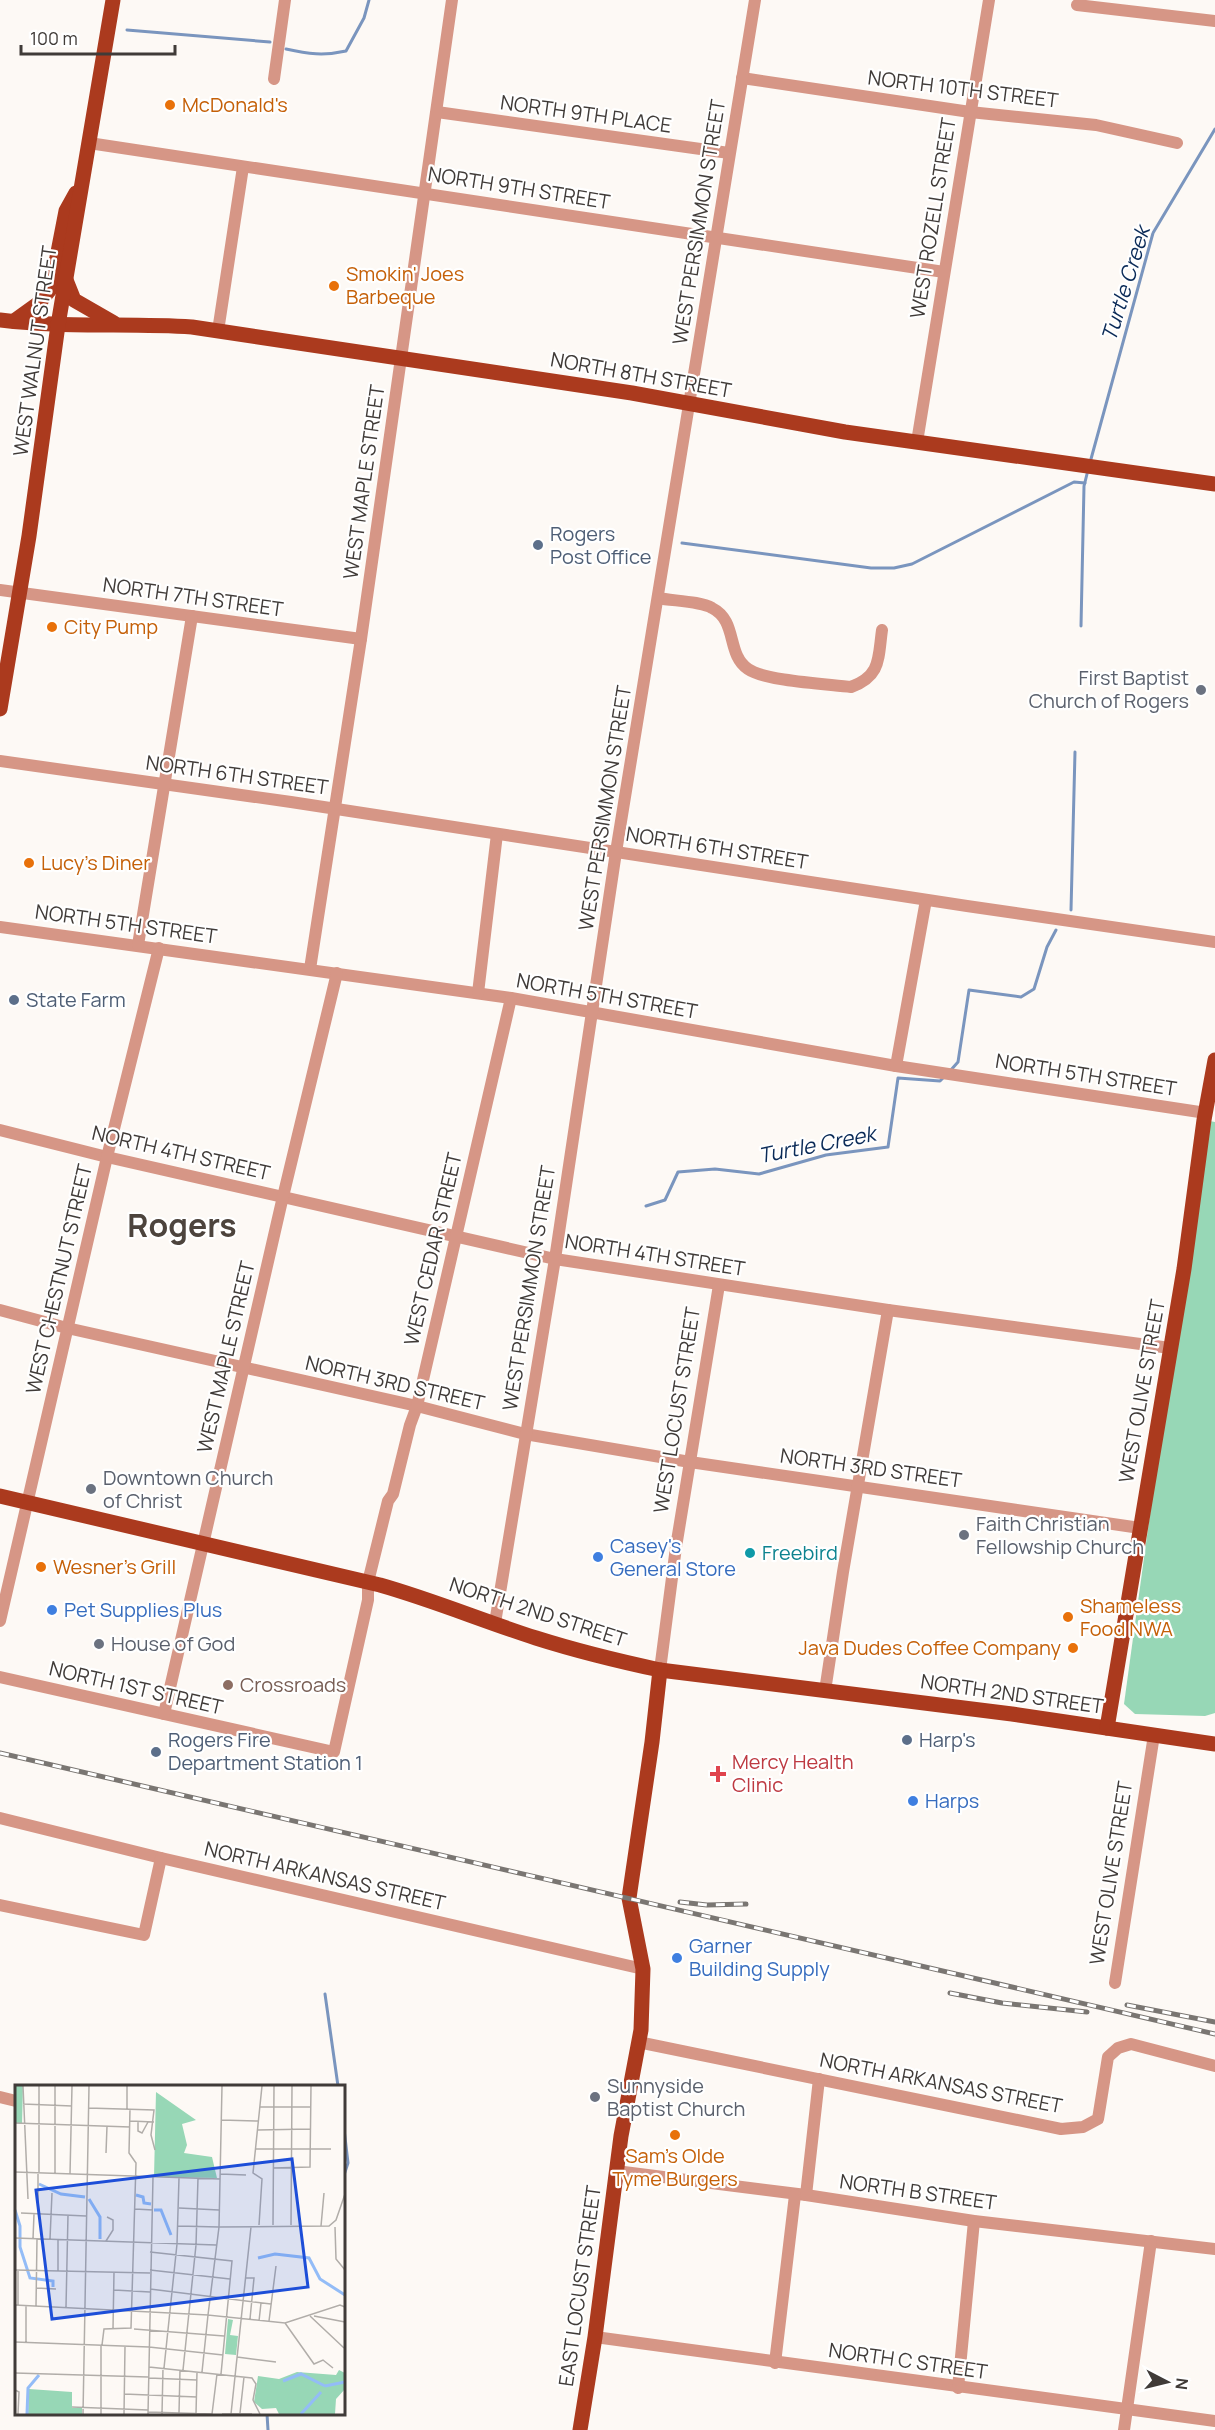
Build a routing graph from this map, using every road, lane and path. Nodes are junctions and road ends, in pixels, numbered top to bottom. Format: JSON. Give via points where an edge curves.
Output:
{"nodes":[{"id":1,"x":113,"y":0,"type":"edge"},
{"id":2,"x":285,"y":0,"type":"edge"},
{"id":3,"x":452,"y":0,"type":"edge"},
{"id":4,"x":755,"y":0,"type":"edge"},
{"id":5,"x":989,"y":0,"type":"edge"},
{"id":6,"x":1077,"y":5,"type":"dead end"},
{"id":7,"x":1215,"y":21,"type":"edge"},
{"id":8,"x":742,"y":78,"type":"junction"},
{"id":9,"x":274,"y":80,"type":"dead end"},
{"id":10,"x":437,"y":112,"type":"junction"},
{"id":11,"x":970,"y":112,"type":"junction"},
{"id":12,"x":89,"y":143,"type":"junction"},
{"id":13,"x":1177,"y":143,"type":"dead end"},
{"id":14,"x":729,"y":153,"type":"junction"},
{"id":15,"x":243,"y":166,"type":"junction"},
{"id":16,"x":83,"y":178,"type":"junction"},
{"id":17,"x":426,"y":193,"type":"junction"},
{"id":18,"x":716,"y":237,"type":"junction"},
{"id":19,"x":944,"y":272,"type":"junction"},
{"id":20,"x":66,"y":280,"type":"junction"},
{"id":21,"x":7,"y":320,"type":"edge"},
{"id":22,"x":58,"y":325,"type":"junction"},
{"id":23,"x":117,"y":325,"type":"junction"},
{"id":24,"x":218,"y":331,"type":"junction"},
{"id":25,"x":401,"y":357,"type":"junction"},
{"id":26,"x":689,"y":404,"type":"junction"},
{"id":27,"x":917,"y":441,"type":"junction"},
{"id":28,"x":1215,"y":484,"type":"edge"},
{"id":29,"x":0,"y":590,"type":"edge"},
{"id":30,"x":20,"y":593,"type":"junction"},
{"id":31,"x":658,"y":598,"type":"junction"},
{"id":32,"x":192,"y":616,"type":"junction"},
{"id":33,"x":882,"y":630,"type":"dead end"},
{"id":34,"x":361,"y":639,"type":"junction"},
{"id":35,"x":0,"y":709,"type":"edge"},
{"id":36,"x":0,"y":761,"type":"edge"},
{"id":37,"x":165,"y":784,"type":"junction"},
{"id":38,"x":335,"y":810,"type":"junction"},
{"id":39,"x":497,"y":834,"type":"junction"},
{"id":40,"x":616,"y":852,"type":"junction"},
{"id":41,"x":926,"y":900,"type":"junction"},
{"id":42,"x":0,"y":927,"type":"edge"},
{"id":43,"x":1215,"y":942,"type":"edge"},
{"id":44,"x":138,"y":945,"type":"junction"},
{"id":45,"x":159,"y":948,"type":"junction"},
{"id":46,"x":310,"y":969,"type":"junction"},
{"id":47,"x":337,"y":973,"type":"junction"},
{"id":48,"x":478,"y":993,"type":"junction"},
{"id":49,"x":511,"y":998,"type":"junction"},
{"id":50,"x":592,"y":1014,"type":"junction"},
{"id":51,"x":1215,"y":1060,"type":"edge"},
{"id":52,"x":896,"y":1066,"type":"junction"},
{"id":53,"x":1206,"y":1113,"type":"junction"},
{"id":54,"x":0,"y":1130,"type":"edge"},
{"id":55,"x":107,"y":1157,"type":"junction"},
{"id":56,"x":283,"y":1196,"type":"junction"},
{"id":57,"x":455,"y":1236,"type":"junction"},
{"id":58,"x":555,"y":1259,"type":"junction"},
{"id":59,"x":719,"y":1285,"type":"junction"},
{"id":60,"x":0,"y":1310,"type":"edge"},
{"id":61,"x":888,"y":1310,"type":"junction"},
{"id":62,"x":67,"y":1328,"type":"junction"},
{"id":63,"x":1170,"y":1348,"type":"junction"},
{"id":64,"x":243,"y":1368,"type":"junction"},
{"id":65,"x":417,"y":1406,"type":"junction"},
{"id":66,"x":525,"y":1434,"type":"junction"},
{"id":67,"x":690,"y":1462,"type":"junction"},
{"id":68,"x":857,"y":1486,"type":"junction"},
{"id":69,"x":0,"y":1496,"type":"edge"},
{"id":70,"x":28,"y":1502,"type":"junction"},
{"id":71,"x":1140,"y":1528,"type":"junction"},
{"id":72,"x":204,"y":1544,"type":"junction"},
{"id":73,"x":368,"y":1582,"type":"junction"},
{"id":74,"x":0,"y":1621,"type":"edge"},
{"id":75,"x":495,"y":1623,"type":"junction"},
{"id":76,"x":660,"y":1670,"type":"junction"},
{"id":77,"x":0,"y":1677,"type":"edge"},
{"id":78,"x":825,"y":1691,"type":"junction"},
{"id":79,"x":164,"y":1714,"type":"junction"},
{"id":80,"x":1107,"y":1728,"type":"junction"},
{"id":81,"x":1154,"y":1735,"type":"junction"},
{"id":82,"x":1215,"y":1744,"type":"edge"},
{"id":83,"x":334,"y":1752,"type":"joint"},
{"id":84,"x":0,"y":1818,"type":"edge"},
{"id":85,"x":161,"y":1858,"type":"junction"},
{"id":86,"x":629,"y":1898,"type":"joint"},
{"id":87,"x":0,"y":1905,"type":"edge"},
{"id":88,"x":643,"y":1969,"type":"junction"},
{"id":89,"x":1115,"y":1983,"type":"dead end"},
{"id":90,"x":638,"y":2043,"type":"junction"},
{"id":91,"x":1215,"y":2066,"type":"edge"},
{"id":92,"x":819,"y":2079,"type":"junction"},
{"id":93,"x":0,"y":2097,"type":"edge"},
{"id":94,"x":15,"y":2101,"type":"edge"},
{"id":95,"x":616,"y":2171,"type":"junction"},
{"id":96,"x":801,"y":2195,"type":"junction"},
{"id":97,"x":974,"y":2221,"type":"junction"},
{"id":98,"x":1151,"y":2241,"type":"junction"},
{"id":99,"x":1215,"y":2249,"type":"edge"},
{"id":100,"x":596,"y":2337,"type":"junction"},
{"id":101,"x":775,"y":2363,"type":"junction"},
{"id":102,"x":957,"y":2388,"type":"junction"},
{"id":103,"x":1128,"y":2409,"type":"junction"},
{"id":104,"x":1215,"y":2421,"type":"edge"},
{"id":105,"x":580,"y":2430,"type":"edge"},
{"id":106,"x":1124,"y":2430,"type":"edge"}],
"edges":[{"from":1,"to":12,"type":"main road","name":"WEST WALNUT STREET"},
{"from":2,"to":9,"type":"street"},
{"from":3,"to":10,"type":"street","name":"WEST MAPLE STREET"},
{"from":4,"to":8,"type":"street","name":"WEST PERSIMMON STREET"},
{"from":5,"to":11,"type":"street","name":"WEST ROZELL STREET"},
{"from":6,"to":7,"type":"street"},
{"from":8,"to":11,"type":"street","name":"NORTH 10TH STREET"},
{"from":8,"to":14,"type":"street","name":"WEST PERSIMMON STREET"},
{"from":10,"to":14,"type":"street","name":"NORTH 9TH PLACE"},
{"from":10,"to":17,"type":"street","name":"WEST MAPLE STREET"},
{"from":11,"to":13,"type":"street","name":"NORTH 10TH STREET","via":[[1096,125]]},
{"from":11,"to":19,"type":"street","name":"WEST ROZELL STREET"},
{"from":12,"to":15,"type":"street","name":"NORTH 9TH STREET"},
{"from":12,"to":16,"type":"main road","name":"WEST WALNUT STREET"},
{"from":14,"to":18,"type":"street","name":"WEST PERSIMMON STREET"},
{"from":15,"to":17,"type":"street","name":"NORTH 9TH STREET"},
{"from":15,"to":24,"type":"street"},
{"from":16,"to":20,"type":"main road","name":"WEST WALNUT STREET"},
{"from":16,"to":21,"type":"main road","via":[[66,211],[51,288],[39,303]]},
{"from":17,"to":18,"type":"street","name":"NORTH 9TH STREET"},
{"from":17,"to":25,"type":"street","name":"WEST MAPLE STREET"},
{"from":18,"to":19,"type":"street","name":"NORTH 9TH STREET"},
{"from":18,"to":26,"type":"street","name":"WEST PERSIMMON STREET"},
{"from":19,"to":27,"type":"street","name":"WEST ROZELL STREET"},
{"from":20,"to":22,"type":"main road","name":"WEST WALNUT STREET"},
{"from":20,"to":23,"type":"main road","via":[[74,300]]},
{"from":21,"to":22,"type":"main road","name":"NORTH 8TH STREET"},
{"from":22,"to":23,"type":"main road","name":"NORTH 8TH STREET"},
{"from":22,"to":30,"type":"main road","name":"WEST WALNUT STREET"},
{"from":23,"to":24,"type":"main road","name":"NORTH 8TH STREET"},
{"from":24,"to":25,"type":"main road","name":"NORTH 8TH STREET"},
{"from":25,"to":26,"type":"main road","name":"NORTH 8TH STREET"},
{"from":25,"to":34,"type":"street","name":"WEST MAPLE STREET"},
{"from":26,"to":27,"type":"main road","name":"NORTH 8TH STREET"},
{"from":26,"to":31,"type":"street","name":"WEST PERSIMMON STREET"},
{"from":27,"to":28,"type":"main road","name":"NORTH 8TH STREET"},
{"from":29,"to":30,"type":"street","name":"NORTH 7TH STREET"},
{"from":30,"to":32,"type":"street","name":"NORTH 7TH STREET"},
{"from":30,"to":35,"type":"main road","name":"WEST WALNUT STREET"},
{"from":31,"to":33,"type":"street","via":[[711,607],[722,615],[731,628],[740,661],[756,674],[851,687],[866,681],[878,665]]},
{"from":31,"to":40,"type":"street","name":"WEST PERSIMMON STREET"},
{"from":32,"to":34,"type":"street","name":"NORTH 7TH STREET"},
{"from":32,"to":37,"type":"street"},
{"from":34,"to":38,"type":"street","name":"WEST MAPLE STREET"},
{"from":36,"to":37,"type":"street","name":"NORTH 6TH STREET"},
{"from":37,"to":38,"type":"street","name":"NORTH 6TH STREET"},
{"from":37,"to":44,"type":"street"},
{"from":38,"to":39,"type":"street","name":"NORTH 6TH STREET"},
{"from":38,"to":46,"type":"street","name":"WEST MAPLE STREET"},
{"from":39,"to":40,"type":"street","name":"NORTH 6TH STREET"},
{"from":39,"to":48,"type":"street"},
{"from":40,"to":41,"type":"street","name":"NORTH 6TH STREET"},
{"from":40,"to":50,"type":"street","name":"WEST PERSIMMON STREET"},
{"from":41,"to":43,"type":"street","name":"NORTH 6TH STREET"},
{"from":41,"to":52,"type":"street"},
{"from":42,"to":44,"type":"street","name":"NORTH 5TH STREET"},
{"from":44,"to":45,"type":"street","name":"NORTH 5TH STREET"},
{"from":45,"to":46,"type":"street","name":"NORTH 5TH STREET"},
{"from":45,"to":55,"type":"street","name":"WEST CHESTNUT STREET"},
{"from":46,"to":47,"type":"street","name":"NORTH 5TH STREET"},
{"from":47,"to":48,"type":"street","name":"NORTH 5TH STREET"},
{"from":47,"to":56,"type":"street","name":"WEST MAPLE STREET"},
{"from":48,"to":49,"type":"street","name":"NORTH 5TH STREET"},
{"from":49,"to":50,"type":"street","name":"NORTH 5TH STREET"},
{"from":49,"to":57,"type":"street","name":"WEST CEDAR STREET"},
{"from":50,"to":52,"type":"street","name":"NORTH 5TH STREET"},
{"from":50,"to":58,"type":"street","name":"WEST PERSIMMON STREET"},
{"from":51,"to":53,"type":"main road","name":"WEST OLIVE STREET"},
{"from":52,"to":53,"type":"street","name":"NORTH 5TH STREET"},
{"from":53,"to":63,"type":"main road","name":"WEST OLIVE STREET"},
{"from":54,"to":55,"type":"street","name":"NORTH 4TH STREET"},
{"from":55,"to":56,"type":"street","name":"NORTH 4TH STREET"},
{"from":55,"to":62,"type":"street","name":"WEST CHESTNUT STREET"},
{"from":56,"to":57,"type":"street","name":"NORTH 4TH STREET"},
{"from":56,"to":64,"type":"street","name":"WEST MAPLE STREET"},
{"from":57,"to":58,"type":"street","name":"NORTH 4TH STREET"},
{"from":57,"to":65,"type":"street","name":"WEST CEDAR STREET"},
{"from":58,"to":59,"type":"street","name":"NORTH 4TH STREET"},
{"from":58,"to":66,"type":"street","name":"WEST PERSIMMON STREET"},
{"from":59,"to":61,"type":"street","name":"NORTH 4TH STREET"},
{"from":59,"to":67,"type":"street","name":"WEST LOCUST STREET"},
{"from":60,"to":62,"type":"street","name":"NORTH 3RD STREET"},
{"from":61,"to":63,"type":"street","name":"NORTH 4TH STREET"},
{"from":61,"to":68,"type":"street"},
{"from":62,"to":64,"type":"street","name":"NORTH 3RD STREET"},
{"from":62,"to":70,"type":"street","name":"WEST CHESTNUT STREET"},
{"from":63,"to":71,"type":"main road","name":"WEST OLIVE STREET"},
{"from":64,"to":65,"type":"street","name":"NORTH 3RD STREET"},
{"from":64,"to":72,"type":"street","name":"WEST MAPLE STREET"},
{"from":65,"to":66,"type":"street","name":"NORTH 3RD STREET"},
{"from":65,"to":73,"type":"street","name":"WEST CEDAR STREET"},
{"from":66,"to":67,"type":"street","name":"NORTH 3RD STREET"},
{"from":66,"to":75,"type":"street","name":"WEST PERSIMMON STREET"},
{"from":67,"to":68,"type":"street","name":"NORTH 3RD STREET"},
{"from":67,"to":76,"type":"street","name":"WEST LOCUST STREET"},
{"from":68,"to":71,"type":"street","name":"NORTH 3RD STREET"},
{"from":68,"to":78,"type":"street"},
{"from":69,"to":70,"type":"main road","name":"NORTH 2ND STREET"},
{"from":70,"to":72,"type":"main road","name":"NORTH 2ND STREET"},
{"from":70,"to":74,"type":"street","name":"WEST CHESTNUT STREET"},
{"from":71,"to":80,"type":"main road","name":"WEST OLIVE STREET"},
{"from":72,"to":73,"type":"main road","name":"NORTH 2ND STREET"},
{"from":72,"to":79,"type":"street","name":"WEST MAPLE STREET"},
{"from":73,"to":75,"type":"main road","name":"NORTH 2ND STREET"},
{"from":73,"to":83,"type":"street","name":"WEST CEDAR STREET","via":[[368,1600]]},
{"from":75,"to":76,"type":"main road","name":"NORTH 2ND STREET","via":[[604,1658]]},
{"from":76,"to":78,"type":"main road","name":"NORTH 2ND STREET"},
{"from":76,"to":86,"type":"main road","name":"WEST LOCUST STREET"},
{"from":77,"to":79,"type":"street","name":"NORTH 1ST STREET"},
{"from":78,"to":80,"type":"main road","name":"NORTH 2ND STREET"},
{"from":79,"to":83,"type":"street","name":"NORTH 1ST STREET"},
{"from":80,"to":81,"type":"main road","name":"NORTH 2ND STREET"},
{"from":81,"to":82,"type":"main road","name":"NORTH 2ND STREET"},
{"from":81,"to":89,"type":"street","name":"WEST OLIVE STREET"},
{"from":84,"to":85,"type":"street","name":"NORTH ARKANSAS STREET"},
{"from":85,"to":87,"type":"street","via":[[144,1935]]},
{"from":85,"to":88,"type":"street","name":"NORTH ARKANSAS STREET"},
{"from":86,"to":88,"type":"main road","name":"EAST LOCUST STREET"},
{"from":88,"to":90,"type":"main road","name":"EAST LOCUST STREET"},
{"from":90,"to":92,"type":"street","name":"NORTH ARKANSAS STREET"},
{"from":90,"to":95,"type":"main road","name":"EAST LOCUST STREET"},
{"from":91,"to":92,"type":"street","name":"NORTH ARKANSAS STREET","via":[[1131,2044],[1118,2048],[1108,2057],[1098,2120],[1083,2127],[1060,2128]]},
{"from":92,"to":96,"type":"street"},
{"from":93,"to":94,"type":"street"},
{"from":95,"to":96,"type":"street","name":"NORTH B STREET"},
{"from":95,"to":100,"type":"main road","name":"EAST LOCUST STREET"},
{"from":96,"to":97,"type":"street","name":"NORTH B STREET"},
{"from":96,"to":101,"type":"street"},
{"from":97,"to":98,"type":"street","name":"NORTH B STREET"},
{"from":97,"to":102,"type":"street"},
{"from":98,"to":99,"type":"street","name":"NORTH B STREET"},
{"from":98,"to":103,"type":"street"},
{"from":100,"to":101,"type":"street","name":"NORTH C STREET"},
{"from":100,"to":105,"type":"main road","name":"EAST LOCUST STREET"},
{"from":101,"to":102,"type":"street","name":"NORTH C STREET"},
{"from":102,"to":103,"type":"street","name":"NORTH C STREET"},
{"from":103,"to":104,"type":"street","name":"NORTH C STREET"},
{"from":103,"to":106,"type":"street"}]}
